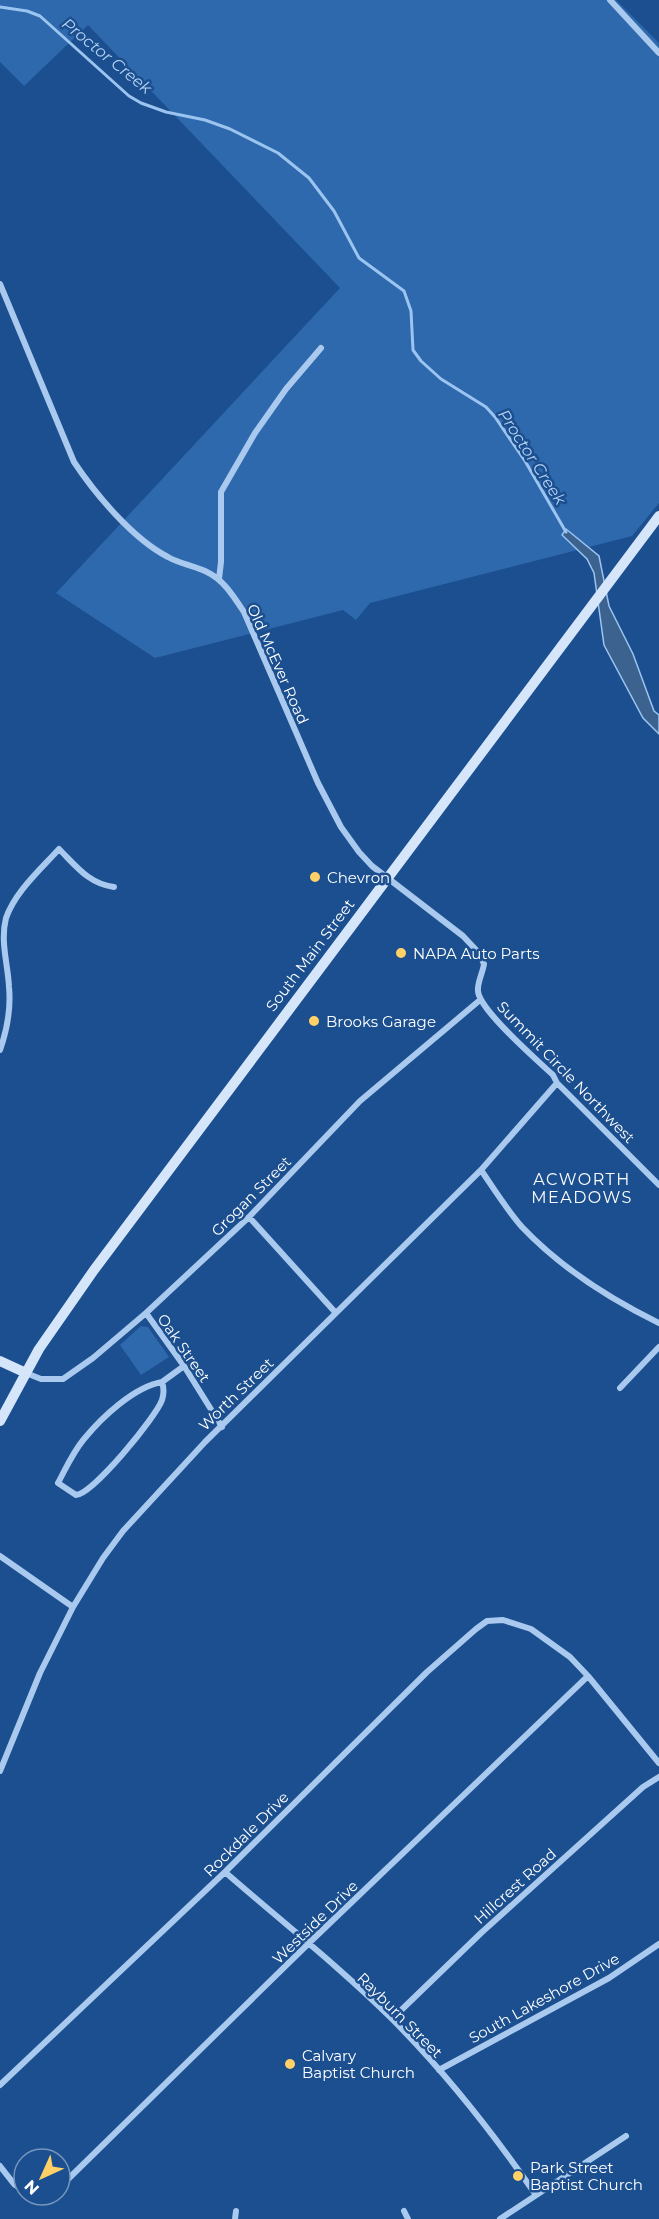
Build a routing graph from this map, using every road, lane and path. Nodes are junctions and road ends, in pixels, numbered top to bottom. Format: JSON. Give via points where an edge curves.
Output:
{"nodes":[{"id":1,"x":610,"y":0,"type":"edge"},
{"id":2,"x":659,"y":53,"type":"edge"},
{"id":3,"x":0,"y":284,"type":"edge"},
{"id":4,"x":321,"y":348,"type":"dead end"},
{"id":5,"x":659,"y":516,"type":"edge"},
{"id":6,"x":219,"y":579,"type":"junction"},
{"id":7,"x":386,"y":878,"type":"junction"},
{"id":8,"x":114,"y":887,"type":"dead end"},
{"id":9,"x":484,"y":967,"type":"joint"},
{"id":10,"x":480,"y":1000,"type":"junction"},
{"id":11,"x":0,"y":1050,"type":"edge"},
{"id":12,"x":557,"y":1083,"type":"junction"},
{"id":13,"x":481,"y":1170,"type":"junction"},
{"id":14,"x":659,"y":1185,"type":"edge"},
{"id":15,"x":249,"y":1217,"type":"junction"},
{"id":16,"x":335,"y":1312,"type":"junction"},
{"id":17,"x":146,"y":1314,"type":"junction"},
{"id":18,"x":659,"y":1323,"type":"edge"},
{"id":19,"x":659,"y":1347,"type":"edge"},
{"id":20,"x":0,"y":1361,"type":"edge"},
{"id":21,"x":184,"y":1366,"type":"junction"},
{"id":22,"x":26,"y":1373,"type":"junction"},
{"id":23,"x":162,"y":1382,"type":"junction"},
{"id":24,"x":620,"y":1388,"type":"dead end"},
{"id":25,"x":0,"y":1421,"type":"edge"},
{"id":26,"x":222,"y":1426,"type":"junction"},
{"id":27,"x":0,"y":1556,"type":"edge"},
{"id":28,"x":73,"y":1607,"type":"junction"},
{"id":29,"x":588,"y":1676,"type":"junction"},
{"id":30,"x":659,"y":1764,"type":"edge"},
{"id":31,"x":0,"y":1771,"type":"edge"},
{"id":32,"x":659,"y":1777,"type":"edge"},
{"id":33,"x":225,"y":1872,"type":"junction"},
{"id":34,"x":308,"y":1944,"type":"junction"},
{"id":35,"x":659,"y":1944,"type":"edge"},
{"id":36,"x":392,"y":2019,"type":"junction"},
{"id":37,"x":439,"y":2070,"type":"junction"},
{"id":38,"x":0,"y":2085,"type":"edge"},
{"id":39,"x":626,"y":2136,"type":"dead end"},
{"id":40,"x":0,"y":2166,"type":"edge"},
{"id":41,"x":72,"y":2175,"type":"edge"},
{"id":42,"x":12,"y":2181,"type":"edge"},
{"id":43,"x":536,"y":2195,"type":"junction"},
{"id":44,"x":236,"y":2211,"type":"dead end"},
{"id":45,"x":404,"y":2211,"type":"dead end"},
{"id":46,"x":235,"y":2219,"type":"edge"},
{"id":47,"x":408,"y":2219,"type":"edge"},
{"id":48,"x":500,"y":2219,"type":"edge"}],
"edges":[{"from":1,"to":2,"type":"street"},
{"from":3,"to":6,"type":"street","name":"Old McEver Road","via":[[74,462],[84,477],[149,545]]},
{"from":4,"to":6,"type":"street","via":[[255,433],[221,492]]},
{"from":5,"to":7,"type":"main road","name":"South Main Street"},
{"from":6,"to":7,"type":"street","name":"Old McEver Road","via":[[244,612],[341,827],[359,852]]},
{"from":7,"to":9,"type":"street","name":"Old McEver Road","via":[[463,936],[479,953]]},
{"from":7,"to":22,"type":"main road","name":"South Main Street","via":[[94,1270]]},
{"from":8,"to":11,"type":"street","via":[[88,879],[59,849],[24,889],[7,917],[4,930],[10,998]]},
{"from":9,"to":10,"type":"street","name":"Summit Circle Northwest","via":[[478,989]]},
{"from":10,"to":12,"type":"street","name":"Summit Circle Northwest"},
{"from":10,"to":15,"type":"street","name":"Grogan Street","via":[[360,1101]]},
{"from":12,"to":13,"type":"street","name":"Worth Street"},
{"from":12,"to":14,"type":"street","name":"Summit Circle Northwest"},
{"from":13,"to":16,"type":"street","name":"Worth Street"},
{"from":13,"to":18,"type":"street","via":[[522,1226],[567,1268],[616,1302]]},
{"from":15,"to":16,"type":"street"},
{"from":15,"to":17,"type":"street","name":"Grogan Street"},
{"from":16,"to":26,"type":"street","name":"Worth Street"},
{"from":17,"to":21,"type":"street","name":"Oak Street"},
{"from":17,"to":22,"type":"street","name":"Grogan Street","via":[[69,1376],[48,1380]]},
{"from":19,"to":24,"type":"street"},
{"from":20,"to":22,"type":"main road"},
{"from":21,"to":23,"type":"street"},
{"from":21,"to":26,"type":"street","name":"Oak Street"},
{"from":22,"to":25,"type":"main road","name":"South Main Street"},
{"from":23,"to":23,"type":"street","via":[[139,1389],[98,1424],[73,1455],[58,1483],[81,1495],[100,1479],[158,1408],[164,1393]]},
{"from":26,"to":28,"type":"street","name":"Worth Street","via":[[123,1531]]},
{"from":27,"to":28,"type":"street"},
{"from":28,"to":31,"type":"street","name":"Worth Street","via":[[40,1672]]},
{"from":29,"to":30,"type":"street"},
{"from":29,"to":33,"type":"street","name":"Rockdale Drive","via":[[570,1657],[531,1629],[503,1620],[487,1622],[388,1709]]},
{"from":29,"to":34,"type":"street","name":"Westside Drive"},
{"from":32,"to":36,"type":"street","name":"Hillcrest Road","via":[[643,1787],[490,1925]]},
{"from":33,"to":34,"type":"street","name":"Rayburn Street"},
{"from":33,"to":38,"type":"street","name":"Rockdale Drive"},
{"from":34,"to":36,"type":"street","name":"Rayburn Street"},
{"from":34,"to":41,"type":"street","name":"Westside Drive"},
{"from":35,"to":37,"type":"street","name":"South Lakeshore Drive","via":[[609,1978]]},
{"from":36,"to":37,"type":"street","name":"Rayburn Street"},
{"from":37,"to":43,"type":"street","name":"Rayburn Street"},
{"from":39,"to":43,"type":"street"},
{"from":40,"to":42,"type":"street"},
{"from":43,"to":48,"type":"street"},
{"from":44,"to":46,"type":"street"},
{"from":45,"to":47,"type":"street"}]}
